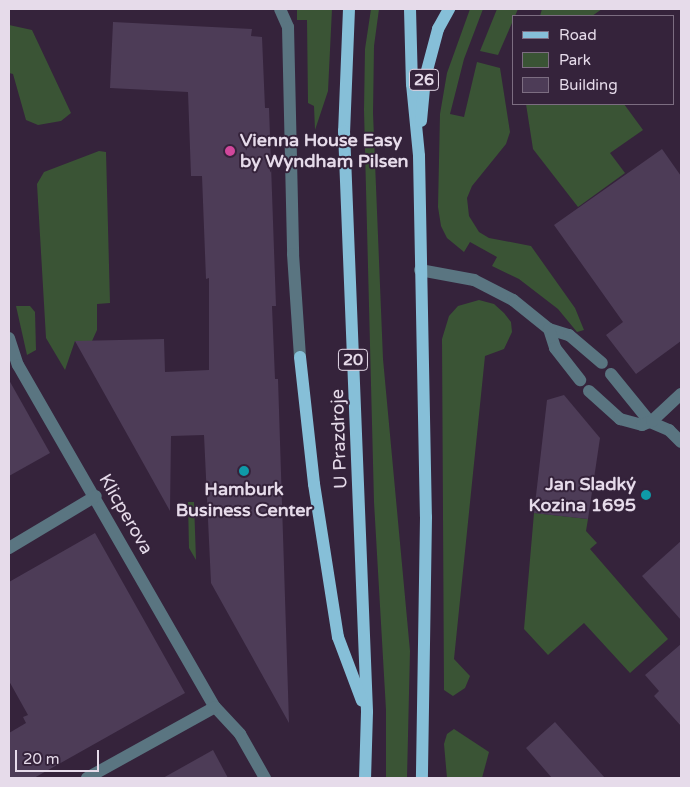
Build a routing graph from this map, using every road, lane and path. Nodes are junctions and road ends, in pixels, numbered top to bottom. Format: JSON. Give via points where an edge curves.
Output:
{"nodes":[{"id":1,"x":280,"y":9,"type":"edge"},
{"id":2,"x":349,"y":9,"type":"edge"},
{"id":3,"x":410,"y":9,"type":"edge"},
{"id":4,"x":449,"y":9,"type":"edge"},
{"id":5,"x":419,"y":156,"type":"junction"},
{"id":6,"x":420,"y":270,"type":"junction"},
{"id":7,"x":550,"y":329,"type":"junction"},
{"id":8,"x":9,"y":338,"type":"edge"},
{"id":9,"x":300,"y":357,"type":"joint"},
{"id":10,"x":602,"y":363,"type":"dead end"},
{"id":11,"x":611,"y":374,"type":"dead end"},
{"id":12,"x":580,"y":380,"type":"dead end"},
{"id":13,"x":589,"y":391,"type":"dead end"},
{"id":14,"x":681,"y":394,"type":"edge"},
{"id":15,"x":650,"y":422,"type":"junction"},
{"id":16,"x":681,"y":442,"type":"edge"},
{"id":17,"x":96,"y":496,"type":"junction"},
{"id":18,"x":9,"y":548,"type":"edge"},
{"id":19,"x":215,"y":707,"type":"junction"},
{"id":20,"x":366,"y":712,"type":"junction"},
{"id":21,"x":87,"y":778,"type":"edge"},
{"id":22,"x":265,"y":778,"type":"edge"},
{"id":23,"x":365,"y":778,"type":"edge"},
{"id":24,"x":422,"y":778,"type":"edge"}],
"edges":[{"from":1,"to":9,"type":"street","via":[[288,27],[293,254]]},
{"from":2,"to":20,"type":"main road","name":"U Prazdroje","number":"20","via":[[344,131]]},
{"from":3,"to":5,"type":"main road","via":[[412,84]]},
{"from":4,"to":5,"type":"main road","number":"26","via":[[438,29],[425,78]]},
{"from":5,"to":6,"type":"main road"},
{"from":6,"to":7,"type":"street","via":[[474,280],[513,300]]},
{"from":6,"to":24,"type":"main road","via":[[426,517]]},
{"from":7,"to":10,"type":"street","via":[[569,335]]},
{"from":7,"to":12,"type":"street","via":[[555,348]]},
{"from":8,"to":17,"type":"street","name":"Klicperova","via":[[18,365]]},
{"from":9,"to":20,"type":"main road","via":[[314,484],[338,637]]},
{"from":11,"to":15,"type":"street"},
{"from":13,"to":15,"type":"street","via":[[620,419],[630,424]]},
{"from":14,"to":15,"type":"street"},
{"from":15,"to":16,"type":"street","via":[[670,430]]},
{"from":17,"to":18,"type":"street"},
{"from":17,"to":19,"type":"street","name":"Klicperova"},
{"from":19,"to":21,"type":"street"},
{"from":19,"to":22,"type":"street","name":"Klicperova","via":[[240,734]]},
{"from":20,"to":23,"type":"main road","name":"U Prazdroje","number":"20"}]}
